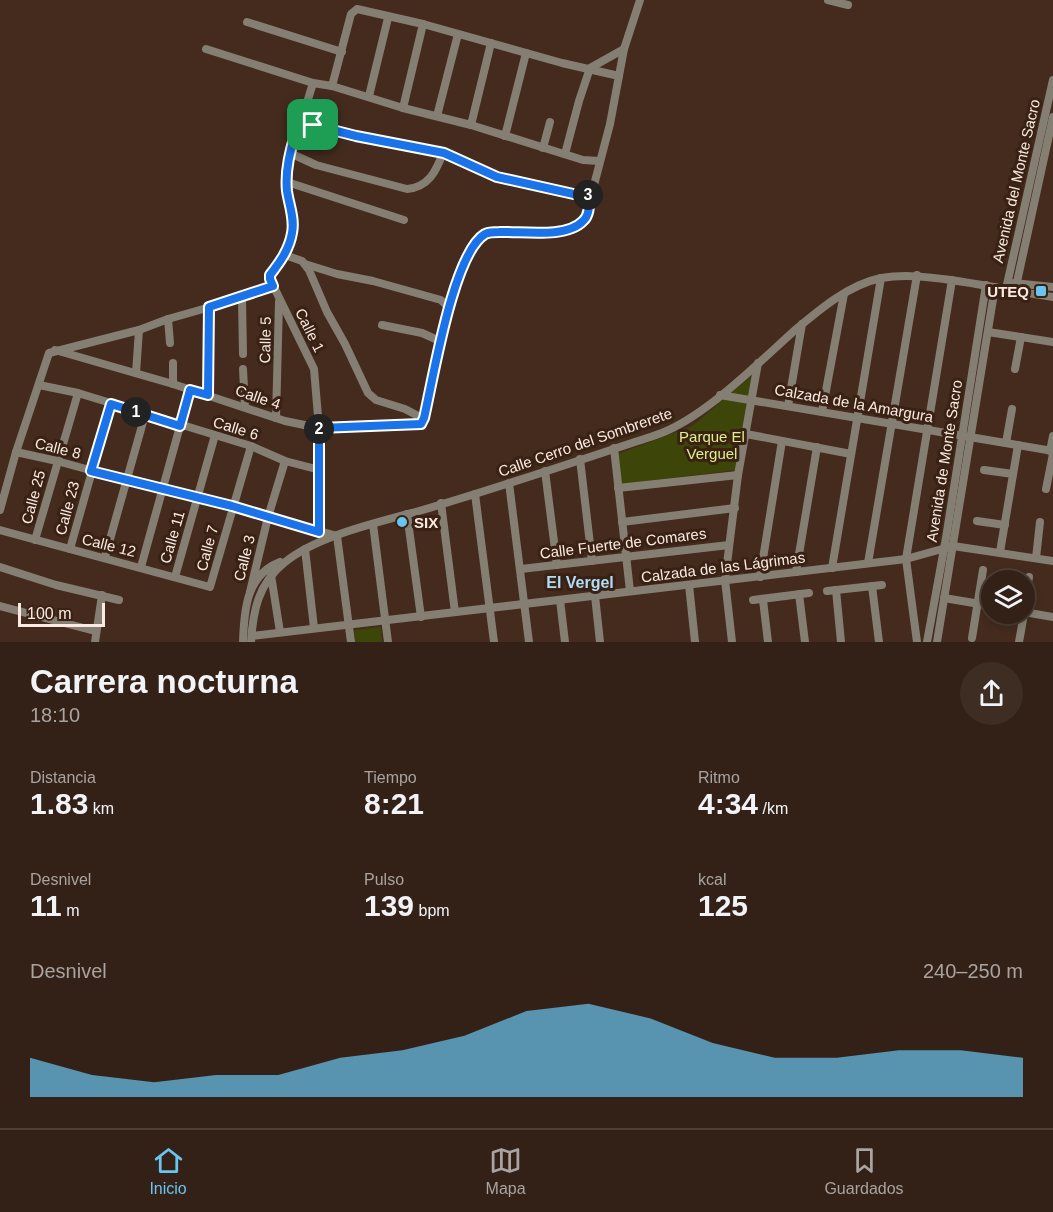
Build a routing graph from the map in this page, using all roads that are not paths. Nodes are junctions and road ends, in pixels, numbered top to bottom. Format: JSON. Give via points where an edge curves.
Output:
{"nodes":[{"id":1,"x":640,"y":0,"type":"edge"},
{"id":2,"x":828,"y":0,"type":"edge"},
{"id":3,"x":848,"y":5,"type":"dead end"},
{"id":4,"x":388,"y":18,"type":"junction"},
{"id":5,"x":247,"y":22,"type":"dead end"},
{"id":6,"x":423,"y":24,"type":"junction"},
{"id":7,"x":458,"y":34,"type":"junction"},
{"id":8,"x":491,"y":43,"type":"junction"},
{"id":9,"x":624,"y":48,"type":"junction"},
{"id":10,"x":206,"y":49,"type":"dead end"},
{"id":11,"x":342,"y":52,"type":"junction"},
{"id":12,"x":526,"y":53,"type":"junction"},
{"id":13,"x":590,"y":68,"type":"junction"},
{"id":14,"x":619,"y":76,"type":"junction"},
{"id":15,"x":1053,"y":80,"type":"edge"},
{"id":16,"x":313,"y":83,"type":"junction"},
{"id":17,"x":333,"y":86,"type":"junction"},
{"id":18,"x":369,"y":96,"type":"junction"},
{"id":19,"x":403,"y":108,"type":"junction"},
{"id":20,"x":437,"y":116,"type":"junction"},
{"id":21,"x":1053,"y":117,"type":"edge"},
{"id":22,"x":550,"y":122,"type":"dead end"},
{"id":23,"x":471,"y":125,"type":"junction"},
{"id":24,"x":295,"y":135,"type":"junction"},
{"id":25,"x":505,"y":136,"type":"junction"},
{"id":26,"x":543,"y":148,"type":"junction"},
{"id":27,"x":290,"y":153,"type":"junction"},
{"id":28,"x":444,"y":153,"type":"junction"},
{"id":29,"x":565,"y":154,"type":"junction"},
{"id":30,"x":599,"y":161,"type":"junction"},
{"id":31,"x":287,"y":182,"type":"junction"},
{"id":32,"x":589,"y":195,"type":"junction"},
{"id":33,"x":404,"y":220,"type":"dead end"},
{"id":34,"x":285,"y":255,"type":"junction"},
{"id":35,"x":304,"y":264,"type":"junction"},
{"id":36,"x":917,"y":275,"type":"junction"},
{"id":37,"x":881,"y":278,"type":"junction"},
{"id":38,"x":952,"y":280,"type":"junction"},
{"id":39,"x":273,"y":286,"type":"junction"},
{"id":40,"x":998,"y":286,"type":"junction"},
{"id":41,"x":1016,"y":287,"type":"junction"},
{"id":42,"x":1053,"y":287,"type":"edge"},
{"id":43,"x":844,"y":294,"type":"junction"},
{"id":44,"x":1053,"y":297,"type":"edge"},
{"id":45,"x":242,"y":298,"type":"junction"},
{"id":46,"x":279,"y":298,"type":"junction"},
{"id":47,"x":209,"y":307,"type":"junction"},
{"id":48,"x":449,"y":308,"type":"junction"},
{"id":49,"x":168,"y":319,"type":"junction"},
{"id":50,"x":802,"y":324,"type":"junction"},
{"id":51,"x":382,"y":325,"type":"dead end"},
{"id":52,"x":139,"y":330,"type":"junction"},
{"id":53,"x":988,"y":332,"type":"junction"},
{"id":54,"x":1021,"y":337,"type":"junction"},
{"id":55,"x":442,"y":342,"type":"junction"},
{"id":56,"x":1053,"y":342,"type":"edge"},
{"id":57,"x":170,"y":343,"type":"dead end"},
{"id":58,"x":56,"y":350,"type":"junction"},
{"id":59,"x":243,"y":354,"type":"dead end"},
{"id":60,"x":173,"y":363,"type":"dead end"},
{"id":61,"x":758,"y":363,"type":"junction"},
{"id":62,"x":243,"y":369,"type":"dead end"},
{"id":63,"x":1015,"y":369,"type":"dead end"},
{"id":64,"x":136,"y":373,"type":"junction"},
{"id":65,"x":173,"y":384,"type":"junction"},
{"id":66,"x":39,"y":385,"type":"junction"},
{"id":67,"x":190,"y":390,"type":"junction"},
{"id":68,"x":78,"y":393,"type":"junction"},
{"id":69,"x":208,"y":395,"type":"junction"},
{"id":70,"x":720,"y":395,"type":"junction"},
{"id":71,"x":752,"y":399,"type":"junction"},
{"id":72,"x":111,"y":404,"type":"junction"},
{"id":73,"x":245,"y":406,"type":"junction"},
{"id":74,"x":788,"y":406,"type":"junction"},
{"id":75,"x":1012,"y":409,"type":"dead end"},
{"id":76,"x":822,"y":411,"type":"junction"},
{"id":77,"x":145,"y":415,"type":"junction"},
{"id":78,"x":276,"y":418,"type":"junction"},
{"id":79,"x":857,"y":418,"type":"junction"},
{"id":80,"x":423,"y":421,"type":"junction"},
{"id":81,"x":891,"y":423,"type":"junction"},
{"id":82,"x":180,"y":426,"type":"junction"},
{"id":83,"x":319,"y":428,"type":"junction"},
{"id":84,"x":927,"y":429,"type":"junction"},
{"id":85,"x":746,"y":434,"type":"junction"},
{"id":86,"x":215,"y":435,"type":"junction"},
{"id":87,"x":966,"y":436,"type":"junction"},
{"id":88,"x":1053,"y":436,"type":"edge"},
{"id":89,"x":782,"y":441,"type":"junction"},
{"id":90,"x":1006,"y":443,"type":"junction"},
{"id":91,"x":251,"y":446,"type":"junction"},
{"id":92,"x":1018,"y":446,"type":"junction"},
{"id":93,"x":817,"y":447,"type":"junction"},
{"id":94,"x":614,"y":448,"type":"junction"},
{"id":95,"x":16,"y":452,"type":"junction"},
{"id":96,"x":1052,"y":452,"type":"edge"},
{"id":97,"x":851,"y":454,"type":"junction"},
{"id":98,"x":580,"y":459,"type":"junction"},
{"id":99,"x":57,"y":461,"type":"junction"},
{"id":100,"x":285,"y":461,"type":"junction"},
{"id":101,"x":320,"y":470,"type":"junction"},
{"id":102,"x":984,"y":470,"type":"dead end"},
{"id":103,"x":91,"y":471,"type":"junction"},
{"id":104,"x":545,"y":471,"type":"junction"},
{"id":105,"x":1013,"y":474,"type":"junction"},
{"id":106,"x":738,"y":475,"type":"junction"},
{"id":107,"x":126,"y":480,"type":"junction"},
{"id":108,"x":509,"y":483,"type":"junction"},
{"id":109,"x":618,"y":488,"type":"junction"},
{"id":110,"x":162,"y":489,"type":"junction"},
{"id":111,"x":1046,"y":489,"type":"dead end"},
{"id":112,"x":475,"y":494,"type":"junction"},
{"id":113,"x":2,"y":497,"type":"edge"},
{"id":114,"x":197,"y":498,"type":"junction"},
{"id":115,"x":441,"y":503,"type":"junction"},
{"id":116,"x":232,"y":506,"type":"junction"},
{"id":117,"x":735,"y":508,"type":"junction"},
{"id":118,"x":0,"y":510,"type":"edge"},
{"id":119,"x":407,"y":514,"type":"junction"},
{"id":120,"x":268,"y":517,"type":"junction"},
{"id":121,"x":977,"y":521,"type":"dead end"},
{"id":122,"x":622,"y":522,"type":"junction"},
{"id":123,"x":1040,"y":522,"type":"dead end"},
{"id":124,"x":373,"y":524,"type":"junction"},
{"id":125,"x":1005,"y":525,"type":"junction"},
{"id":126,"x":0,"y":530,"type":"edge"},
{"id":127,"x":319,"y":532,"type":"junction"},
{"id":128,"x":337,"y":536,"type":"junction"},
{"id":129,"x":35,"y":540,"type":"junction"},
{"id":130,"x":729,"y":545,"type":"junction"},
{"id":131,"x":953,"y":546,"type":"junction"},
{"id":132,"x":70,"y":549,"type":"junction"},
{"id":133,"x":305,"y":549,"type":"junction"},
{"id":134,"x":943,"y":550,"type":"junction"},
{"id":135,"x":1000,"y":552,"type":"junction"},
{"id":136,"x":105,"y":557,"type":"junction"},
{"id":137,"x":626,"y":557,"type":"junction"},
{"id":138,"x":1036,"y":558,"type":"junction"},
{"id":139,"x":906,"y":559,"type":"junction"},
{"id":140,"x":286,"y":561,"type":"junction"},
{"id":141,"x":592,"y":561,"type":"junction"},
{"id":142,"x":1053,"y":561,"type":"edge"},
{"id":143,"x":868,"y":563,"type":"junction"},
{"id":144,"x":557,"y":565,"type":"junction"},
{"id":145,"x":0,"y":567,"type":"edge"},
{"id":146,"x":141,"y":567,"type":"junction"},
{"id":147,"x":832,"y":568,"type":"junction"},
{"id":148,"x":520,"y":569,"type":"junction"},
{"id":149,"x":796,"y":572,"type":"junction"},
{"id":150,"x":271,"y":575,"type":"junction"},
{"id":151,"x":175,"y":576,"type":"junction"},
{"id":152,"x":760,"y":576,"type":"junction"},
{"id":153,"x":725,"y":580,"type":"junction"},
{"id":154,"x":689,"y":585,"type":"junction"},
{"id":155,"x":882,"y":585,"type":"dead end"},
{"id":156,"x":872,"y":586,"type":"junction"},
{"id":157,"x":210,"y":587,"type":"joint"},
{"id":158,"x":981,"y":587,"type":"edge"},
{"id":159,"x":630,"y":591,"type":"junction"},
{"id":160,"x":250,"y":592,"type":"junction"},
{"id":161,"x":809,"y":593,"type":"dead end"},
{"id":162,"x":800,"y":594,"type":"junction"},
{"id":163,"x":102,"y":595,"type":"junction"},
{"id":164,"x":595,"y":596,"type":"junction"},
{"id":165,"x":944,"y":598,"type":"junction"},
{"id":166,"x":119,"y":600,"type":"dead end"},
{"id":167,"x":560,"y":600,"type":"junction"},
{"id":168,"x":753,"y":600,"type":"dead end"},
{"id":169,"x":763,"y":600,"type":"junction"},
{"id":170,"x":525,"y":604,"type":"junction"},
{"id":171,"x":978,"y":604,"type":"junction"},
{"id":172,"x":981,"y":604,"type":"edge"},
{"id":173,"x":0,"y":606,"type":"edge"},
{"id":174,"x":490,"y":608,"type":"junction"},
{"id":175,"x":455,"y":612,"type":"junction"},
{"id":176,"x":1035,"y":613,"type":"edge"},
{"id":177,"x":421,"y":616,"type":"junction"},
{"id":178,"x":1053,"y":617,"type":"edge"},
{"id":179,"x":386,"y":621,"type":"junction"},
{"id":180,"x":349,"y":624,"type":"junction"},
{"id":181,"x":1022,"y":624,"type":"edge"},
{"id":182,"x":314,"y":628,"type":"junction"},
{"id":183,"x":95,"y":631,"type":"junction"},
{"id":184,"x":280,"y":632,"type":"junction"},
{"id":185,"x":972,"y":638,"type":"dead end"},
{"id":186,"x":252,"y":639,"type":"edge"},
{"id":187,"x":95,"y":642,"type":"edge"},
{"id":188,"x":243,"y":642,"type":"edge"},
{"id":189,"x":351,"y":642,"type":"edge"},
{"id":190,"x":388,"y":642,"type":"edge"},
{"id":191,"x":494,"y":642,"type":"edge"},
{"id":192,"x":529,"y":642,"type":"edge"},
{"id":193,"x":565,"y":642,"type":"edge"},
{"id":194,"x":600,"y":642,"type":"edge"},
{"id":195,"x":695,"y":642,"type":"edge"},
{"id":196,"x":732,"y":642,"type":"edge"},
{"id":197,"x":768,"y":642,"type":"edge"},
{"id":198,"x":805,"y":642,"type":"edge"},
{"id":199,"x":841,"y":642,"type":"edge"},
{"id":200,"x":879,"y":642,"type":"edge"},
{"id":201,"x":917,"y":642,"type":"edge"},
{"id":202,"x":927,"y":642,"type":"edge"},
{"id":203,"x":937,"y":642,"type":"edge"},
{"id":204,"x":1019,"y":642,"type":"edge"}],
"edges":[{"from":1,"to":9,"type":"street"},
{"from":2,"to":3,"type":"street"},
{"from":4,"to":6,"type":"street"},
{"from":4,"to":11,"type":"street","via":[[354,10]]},
{"from":4,"to":18,"type":"street"},
{"from":5,"to":11,"type":"street"},
{"from":6,"to":7,"type":"street"},
{"from":6,"to":19,"type":"street"},
{"from":7,"to":8,"type":"street"},
{"from":7,"to":20,"type":"street"},
{"from":8,"to":12,"type":"street"},
{"from":8,"to":23,"type":"street"},
{"from":9,"to":13,"type":"street"},
{"from":9,"to":14,"type":"street"},
{"from":10,"to":16,"type":"street"},
{"from":11,"to":17,"type":"street"},
{"from":12,"to":13,"type":"street"},
{"from":12,"to":25,"type":"street"},
{"from":13,"to":14,"type":"street"},
{"from":13,"to":29,"type":"street"},
{"from":14,"to":30,"type":"street"},
{"from":15,"to":40,"type":"street","name":"Avenida del Monte Sacro"},
{"from":16,"to":17,"type":"street"},
{"from":16,"to":24,"type":"street"},
{"from":17,"to":18,"type":"street"},
{"from":18,"to":19,"type":"street"},
{"from":19,"to":20,"type":"street"},
{"from":20,"to":23,"type":"street"},
{"from":21,"to":41,"type":"street","name":"Avenida del Monte Sacro"},
{"from":22,"to":26,"type":"street"},
{"from":23,"to":25,"type":"street"},
{"from":24,"to":27,"type":"street"},
{"from":24,"to":28,"type":"street","via":[[308,126],[318,125]]},
{"from":25,"to":26,"type":"street"},
{"from":26,"to":29,"type":"street"},
{"from":27,"to":28,"type":"street","via":[[316,165],[407,189],[434,176]]},
{"from":27,"to":31,"type":"street"},
{"from":28,"to":32,"type":"street","via":[[497,177]]},
{"from":29,"to":30,"type":"street"},
{"from":30,"to":32,"type":"street"},
{"from":31,"to":33,"type":"street"},
{"from":31,"to":34,"type":"street","via":[[293,230]]},
{"from":32,"to":48,"type":"street","via":[[590,208],[584,221],[568,230],[487,233],[464,262]]},
{"from":34,"to":35,"type":"street"},
{"from":34,"to":39,"type":"street","via":[[270,275]]},
{"from":35,"to":48,"type":"street","via":[[441,300]]},
{"from":35,"to":80,"type":"street","via":[[368,393],[376,400],[405,408]]},
{"from":36,"to":37,"type":"street","name":"Calle Cerro del Sombrerete"},
{"from":36,"to":38,"type":"street","name":"Calle Cerro del Sombrerete"},
{"from":36,"to":81,"type":"street"},
{"from":37,"to":43,"type":"street","name":"Calle Cerro del Sombrerete"},
{"from":37,"to":79,"type":"street"},
{"from":38,"to":40,"type":"street","name":"Calle Cerro del Sombrerete"},
{"from":38,"to":84,"type":"street"},
{"from":39,"to":45,"type":"street"},
{"from":39,"to":46,"type":"street","name":"Calle 1"},
{"from":40,"to":41,"type":"street","name":"Calle Cerro del Sombrerete"},
{"from":40,"to":53,"type":"street","name":"Avenida de Monte Sacro"},
{"from":40,"to":87,"type":"street","name":"Avenida de Monte Sacro"},
{"from":41,"to":42,"type":"street"},
{"from":41,"to":44,"type":"street"},
{"from":43,"to":50,"type":"street","name":"Calle Cerro del Sombrerete"},
{"from":43,"to":76,"type":"street"},
{"from":45,"to":47,"type":"street"},
{"from":45,"to":59,"type":"street"},
{"from":46,"to":78,"type":"street","name":"Calle 5"},
{"from":46,"to":83,"type":"street","name":"Calle 1","via":[[314,369]]},
{"from":47,"to":49,"type":"street"},
{"from":47,"to":69,"type":"street"},
{"from":48,"to":55,"type":"street"},
{"from":49,"to":52,"type":"street"},
{"from":49,"to":57,"type":"street"},
{"from":50,"to":61,"type":"street","name":"Calle Cerro del Sombrerete"},
{"from":50,"to":74,"type":"street"},
{"from":51,"to":55,"type":"street","via":[[422,333]]},
{"from":52,"to":58,"type":"street"},
{"from":52,"to":64,"type":"street"},
{"from":53,"to":54,"type":"street"},
{"from":53,"to":87,"type":"street","name":"Avenida de Monte Sacro"},
{"from":54,"to":56,"type":"street"},
{"from":54,"to":63,"type":"street"},
{"from":55,"to":80,"type":"street"},
{"from":58,"to":64,"type":"street","name":"Calle 4"},
{"from":58,"to":66,"type":"street","via":[[49,353]]},
{"from":60,"to":65,"type":"street"},
{"from":61,"to":70,"type":"street","name":"Calle Cerro del Sombrerete"},
{"from":61,"to":71,"type":"street"},
{"from":62,"to":73,"type":"street"},
{"from":64,"to":65,"type":"street","name":"Calle 4"},
{"from":65,"to":67,"type":"street","name":"Calle 4"},
{"from":66,"to":68,"type":"street","name":"Calle 6"},
{"from":66,"to":95,"type":"street"},
{"from":67,"to":69,"type":"street","name":"Calle 4"},
{"from":67,"to":82,"type":"street"},
{"from":68,"to":72,"type":"street","name":"Calle 6"},
{"from":68,"to":99,"type":"street","name":"Calle 25"},
{"from":69,"to":73,"type":"street","name":"Calle 4"},
{"from":70,"to":71,"type":"street","name":"Calzada de la Amargura"},
{"from":70,"to":94,"type":"street","name":"Calle Cerro del Sombrerete","via":[[673,429]]},
{"from":71,"to":74,"type":"street","name":"Calzada de la Amargura"},
{"from":71,"to":85,"type":"street"},
{"from":72,"to":77,"type":"street","name":"Calle 6"},
{"from":72,"to":103,"type":"street","name":"Calle 23"},
{"from":73,"to":78,"type":"street","name":"Calle 4"},
{"from":74,"to":76,"type":"street","name":"Calzada de la Amargura"},
{"from":75,"to":90,"type":"street"},
{"from":76,"to":79,"type":"street","name":"Calzada de la Amargura"},
{"from":77,"to":82,"type":"street","name":"Calle 6"},
{"from":77,"to":107,"type":"street"},
{"from":78,"to":83,"type":"street","name":"Calle 4"},
{"from":79,"to":81,"type":"street","name":"Calzada de la Amargura"},
{"from":79,"to":97,"type":"street"},
{"from":80,"to":83,"type":"street","name":"Calle 4"},
{"from":81,"to":84,"type":"street","name":"Calzada de la Amargura"},
{"from":81,"to":143,"type":"street"},
{"from":82,"to":86,"type":"street","name":"Calle 6"},
{"from":82,"to":110,"type":"street"},
{"from":83,"to":101,"type":"street","name":"Calle 1"},
{"from":84,"to":87,"type":"street","name":"Calzada de la Amargura"},
{"from":84,"to":139,"type":"street"},
{"from":85,"to":89,"type":"street"},
{"from":85,"to":106,"type":"street"},
{"from":86,"to":91,"type":"street","name":"Calle 6"},
{"from":86,"to":114,"type":"street","name":"Calle 11"},
{"from":87,"to":90,"type":"street","name":"Calzada de la Amargura"},
{"from":87,"to":131,"type":"street","name":"Avenida de Monte Sacro"},
{"from":87,"to":134,"type":"street","name":"Avenida de Monte Sacro"},
{"from":88,"to":96,"type":"street"},
{"from":89,"to":93,"type":"street"},
{"from":89,"to":152,"type":"street"},
{"from":90,"to":92,"type":"street","name":"Calzada de la Amargura"},
{"from":91,"to":100,"type":"street","name":"Calle 6"},
{"from":91,"to":116,"type":"street","name":"Calle 7"},
{"from":92,"to":96,"type":"street","name":"Calzada de la Amargura"},
{"from":92,"to":105,"type":"street"},
{"from":93,"to":97,"type":"street"},
{"from":93,"to":149,"type":"street"},
{"from":94,"to":98,"type":"street","name":"Calle Cerro del Sombrerete"},
{"from":94,"to":109,"type":"street"},
{"from":95,"to":99,"type":"street","name":"Calle 8"},
{"from":95,"to":113,"type":"street"},
{"from":96,"to":111,"type":"street"},
{"from":97,"to":147,"type":"street"},
{"from":98,"to":104,"type":"street","name":"Calle Cerro del Sombrerete"},
{"from":98,"to":141,"type":"street"},
{"from":99,"to":103,"type":"street","name":"Calle 8"},
{"from":99,"to":129,"type":"street","name":"Calle 25"},
{"from":100,"to":101,"type":"street","name":"Calle 6"},
{"from":100,"to":120,"type":"street","name":"Calle 3"},
{"from":101,"to":127,"type":"street","name":"Calle 1"},
{"from":102,"to":105,"type":"street"},
{"from":103,"to":107,"type":"street","name":"Calle 8"},
{"from":103,"to":132,"type":"street","name":"Calle 23"},
{"from":104,"to":108,"type":"street","name":"Calle Cerro del Sombrerete"},
{"from":104,"to":144,"type":"street"},
{"from":105,"to":125,"type":"street"},
{"from":106,"to":109,"type":"street"},
{"from":106,"to":117,"type":"street"},
{"from":107,"to":110,"type":"street","name":"Calle 8"},
{"from":107,"to":136,"type":"street"},
{"from":108,"to":112,"type":"street","name":"Calle Cerro del Sombrerete"},
{"from":108,"to":148,"type":"street"},
{"from":109,"to":122,"type":"street"},
{"from":110,"to":114,"type":"street","name":"Calle 8"},
{"from":110,"to":146,"type":"street"},
{"from":112,"to":115,"type":"street","name":"Calle Cerro del Sombrerete"},
{"from":112,"to":174,"type":"street"},
{"from":113,"to":118,"type":"street"},
{"from":114,"to":116,"type":"street","name":"Calle 8"},
{"from":114,"to":151,"type":"street","name":"Calle 11"},
{"from":115,"to":119,"type":"street","name":"Calle Cerro del Sombrerete"},
{"from":115,"to":175,"type":"street"},
{"from":116,"to":120,"type":"street","name":"Calle 8"},
{"from":116,"to":157,"type":"street","name":"Calle 7"},
{"from":117,"to":122,"type":"street"},
{"from":117,"to":130,"type":"street"},
{"from":119,"to":124,"type":"street","name":"Calle Cerro del Sombrerete"},
{"from":119,"to":177,"type":"street"},
{"from":120,"to":127,"type":"street","name":"Calle 8"},
{"from":120,"to":160,"type":"street","name":"Calle 3"},
{"from":121,"to":125,"type":"street"},
{"from":122,"to":137,"type":"street"},
{"from":123,"to":138,"type":"street"},
{"from":124,"to":128,"type":"street","name":"Calle Cerro del Sombrerete"},
{"from":124,"to":179,"type":"street"},
{"from":125,"to":135,"type":"street"},
{"from":126,"to":129,"type":"street","name":"Calle 12"},
{"from":127,"to":128,"type":"street","name":"Calle 8"},
{"from":128,"to":133,"type":"street","name":"Calle Cerro del Sombrerete"},
{"from":128,"to":180,"type":"street"},
{"from":129,"to":132,"type":"street","name":"Calle 12"},
{"from":130,"to":137,"type":"street","name":"Calle Fuerte de Comares"},
{"from":130,"to":153,"type":"street"},
{"from":131,"to":134,"type":"street","name":"Calzada de las Lágrimas"},
{"from":131,"to":135,"type":"street","name":"Calzada de las Lágrimas"},
{"from":131,"to":165,"type":"street","name":"Avenida de Monte Sacro"},
{"from":132,"to":136,"type":"street","name":"Calle 12"},
{"from":133,"to":140,"type":"street","name":"Calle Cerro del Sombrerete"},
{"from":133,"to":182,"type":"street"},
{"from":134,"to":139,"type":"street","name":"Calzada de las Lágrimas"},
{"from":134,"to":202,"type":"street","name":"Avenida de Monte Sacro"},
{"from":135,"to":138,"type":"street","name":"Calzada de las Lágrimas"},
{"from":136,"to":146,"type":"street","name":"Calle 12"},
{"from":137,"to":141,"type":"street","name":"Calle Fuerte de Comares"},
{"from":137,"to":159,"type":"street"},
{"from":138,"to":142,"type":"street","name":"Calzada de las Lágrimas"},
{"from":139,"to":143,"type":"street","name":"Calzada de las Lágrimas"},
{"from":139,"to":201,"type":"street"},
{"from":140,"to":150,"type":"street","name":"Calle Cerro del Sombrerete"},
{"from":140,"to":160,"type":"street","name":"Calle Cerro del Sombrerete","via":[[268,568]]},
{"from":141,"to":144,"type":"street","name":"Calle Fuerte de Comares"},
{"from":143,"to":147,"type":"street","name":"Calzada de las Lágrimas"},
{"from":144,"to":148,"type":"street","name":"Calle Fuerte de Comares"},
{"from":145,"to":163,"type":"street"},
{"from":146,"to":151,"type":"street","name":"Calle 12"},
{"from":147,"to":149,"type":"street","name":"Calzada de las Lágrimas"},
{"from":148,"to":170,"type":"street"},
{"from":149,"to":152,"type":"street","name":"Calzada de las Lágrimas"},
{"from":150,"to":184,"type":"street"},
{"from":150,"to":186,"type":"street","name":"Calle Cerro del Sombrerete","via":[[255,606]]},
{"from":151,"to":157,"type":"street","name":"Calle 12"},
{"from":152,"to":153,"type":"street","name":"Calzada de las Lágrimas"},
{"from":153,"to":154,"type":"street","name":"Calzada de las Lágrimas"},
{"from":153,"to":196,"type":"street"},
{"from":154,"to":159,"type":"street","name":"Calzada de las Lágrimas"},
{"from":154,"to":195,"type":"street"},
{"from":155,"to":156,"type":"street"},
{"from":156,"to":199,"type":"street","via":[[831,591]]},
{"from":156,"to":200,"type":"street"},
{"from":158,"to":171,"type":"street"},
{"from":159,"to":164,"type":"street","name":"Calzada de las Lágrimas"},
{"from":160,"to":188,"type":"street","name":"Calle Cerro del Sombrerete"},
{"from":161,"to":162,"type":"street"},
{"from":162,"to":169,"type":"street"},
{"from":162,"to":198,"type":"street"},
{"from":163,"to":166,"type":"street"},
{"from":163,"to":183,"type":"street"},
{"from":164,"to":167,"type":"street","name":"Calzada de las Lágrimas"},
{"from":164,"to":194,"type":"street"},
{"from":165,"to":171,"type":"street"},
{"from":165,"to":203,"type":"street","name":"Avenida de Monte Sacro"},
{"from":167,"to":170,"type":"street","name":"Calzada de las Lágrimas"},
{"from":167,"to":193,"type":"street"},
{"from":168,"to":169,"type":"street"},
{"from":169,"to":197,"type":"street"},
{"from":170,"to":174,"type":"street","name":"Calzada de las Lágrimas"},
{"from":170,"to":192,"type":"street"},
{"from":171,"to":172,"type":"street"},
{"from":171,"to":185,"type":"street"},
{"from":173,"to":183,"type":"street"},
{"from":174,"to":175,"type":"street","name":"Calzada de las Lágrimas"},
{"from":174,"to":191,"type":"street"},
{"from":175,"to":177,"type":"street","name":"Calzada de las Lágrimas"},
{"from":176,"to":178,"type":"street"},
{"from":177,"to":179,"type":"street","name":"Calzada de las Lágrimas"},
{"from":179,"to":180,"type":"street","name":"Calzada de las Lágrimas"},
{"from":179,"to":190,"type":"street"},
{"from":180,"to":182,"type":"street","name":"Calzada de las Lágrimas"},
{"from":180,"to":189,"type":"street"},
{"from":181,"to":204,"type":"street"},
{"from":182,"to":184,"type":"street","name":"Calzada de las Lágrimas"},
{"from":183,"to":187,"type":"street"},
{"from":184,"to":186,"type":"street","name":"Calzada de las Lágrimas"}]}
